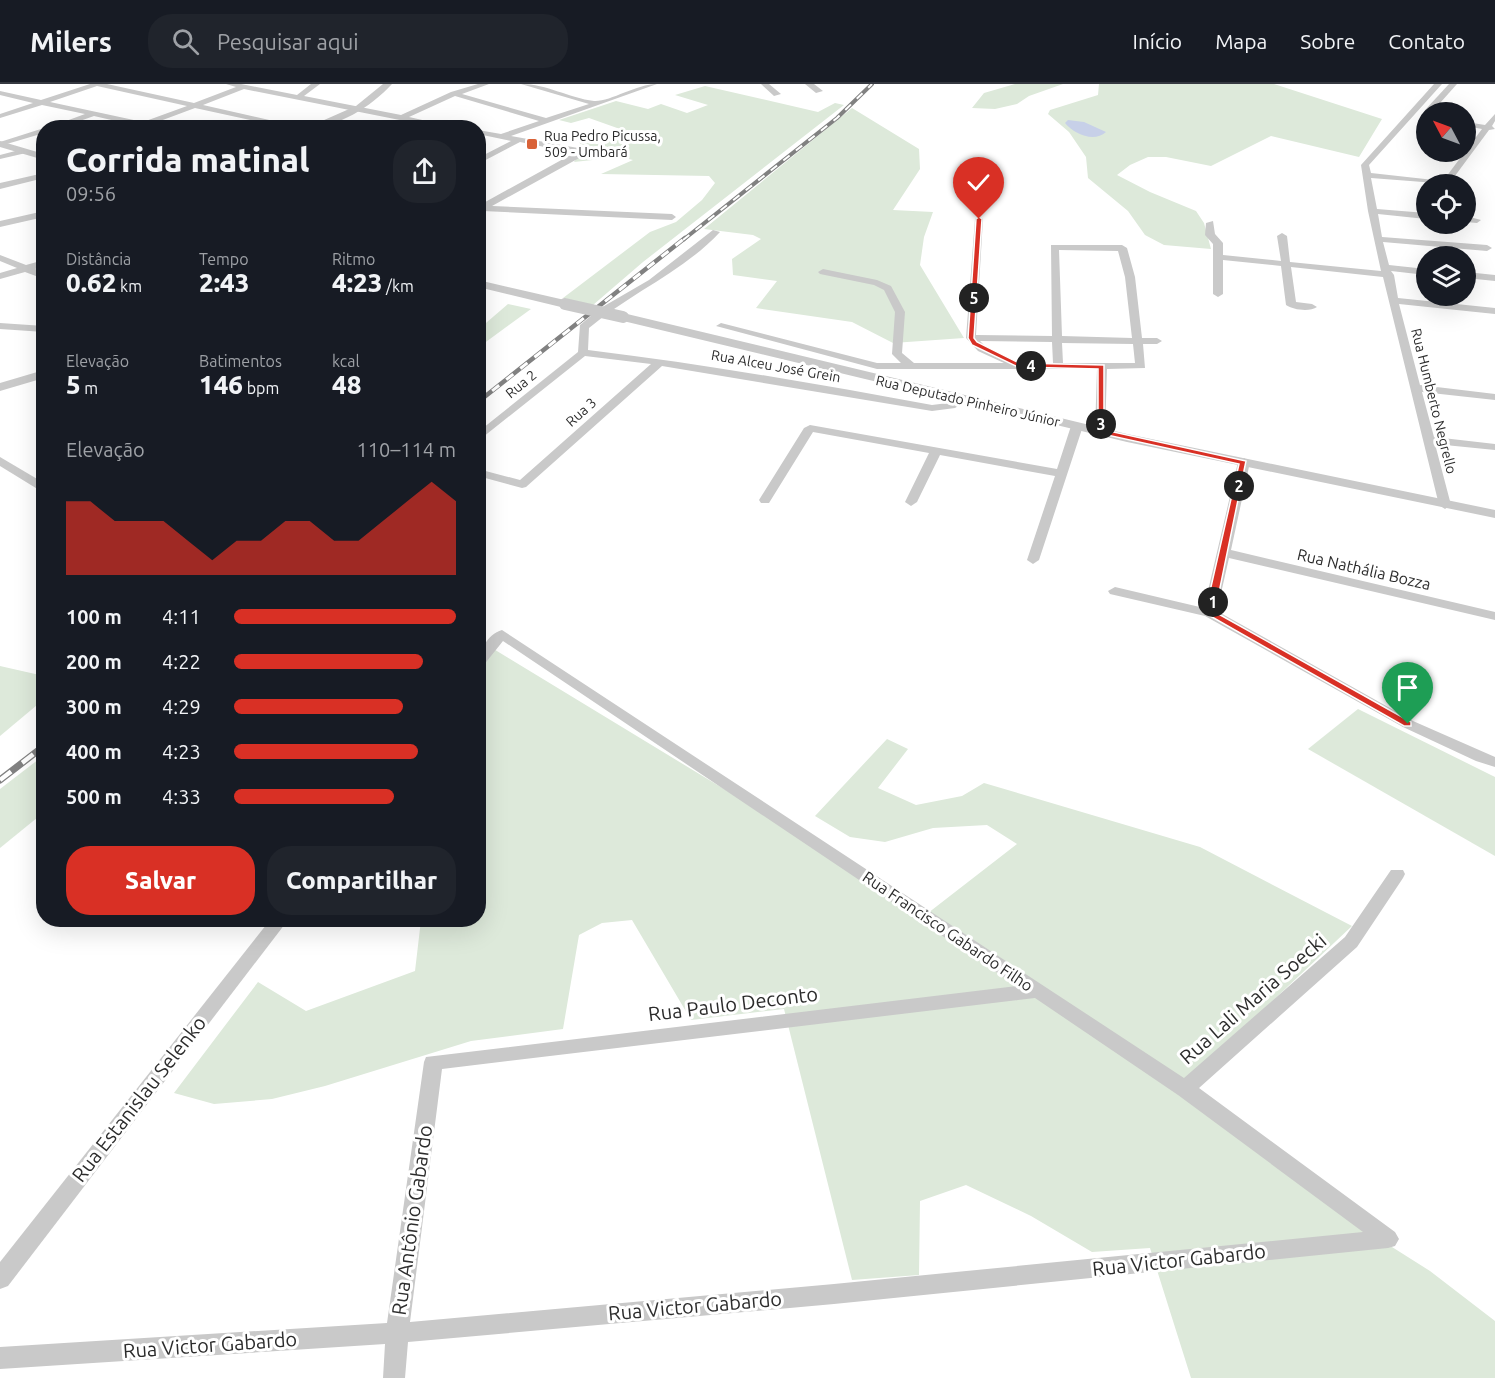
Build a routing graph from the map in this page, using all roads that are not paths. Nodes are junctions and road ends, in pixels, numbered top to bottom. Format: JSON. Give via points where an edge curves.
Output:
{"nodes":[{"id":1,"x":97,"y":84,"type":"edge"},
{"id":2,"x":230,"y":84,"type":"edge"},
{"id":3,"x":316,"y":84,"type":"edge"},
{"id":4,"x":388,"y":84,"type":"edge"},
{"id":5,"x":485,"y":84,"type":"edge"},
{"id":6,"x":525,"y":84,"type":"edge"},
{"id":7,"x":632,"y":84,"type":"edge"},
{"id":8,"x":652,"y":84,"type":"edge"},
{"id":9,"x":765,"y":84,"type":"edge"},
{"id":10,"x":809,"y":84,"type":"edge"},
{"id":11,"x":1437,"y":84,"type":"edge"},
{"id":12,"x":1453,"y":84,"type":"edge"},
{"id":13,"x":246,"y":86,"type":"edge"},
{"id":14,"x":644,"y":87,"type":"junction"},
{"id":15,"x":819,"y":91,"type":"dead end"},
{"id":16,"x":0,"y":93,"type":"edge"},
{"id":17,"x":454,"y":94,"type":"junction"},
{"id":18,"x":777,"y":94,"type":"dead end"},
{"id":19,"x":299,"y":97,"type":"junction"},
{"id":20,"x":41,"y":102,"type":"junction"},
{"id":21,"x":1438,"y":102,"type":"edge"},
{"id":22,"x":597,"y":104,"type":"junction"},
{"id":23,"x":195,"y":105,"type":"junction"},
{"id":24,"x":359,"y":108,"type":"junction"},
{"id":25,"x":92,"y":114,"type":"junction"},
{"id":26,"x":0,"y":116,"type":"edge"},
{"id":27,"x":1495,"y":116,"type":"edge"},
{"id":28,"x":403,"y":117,"type":"junction"},
{"id":29,"x":1408,"y":117,"type":"junction"},
{"id":30,"x":1416,"y":117,"type":"edge"},
{"id":31,"x":74,"y":120,"type":"edge"},
{"id":32,"x":124,"y":120,"type":"edge"},
{"id":33,"x":156,"y":120,"type":"edge"},
{"id":34,"x":263,"y":120,"type":"edge"},
{"id":35,"x":330,"y":120,"type":"edge"},
{"id":36,"x":417,"y":120,"type":"edge"},
{"id":37,"x":548,"y":121,"type":"junction"},
{"id":38,"x":1476,"y":126,"type":"edge"},
{"id":39,"x":1485,"y":127,"type":"junction"},
{"id":40,"x":1495,"y":129,"type":"edge"},
{"id":41,"x":36,"y":133,"type":"edge"},
{"id":42,"x":486,"y":134,"type":"edge"},
{"id":43,"x":501,"y":137,"type":"junction"},
{"id":44,"x":518,"y":140,"type":"junction"},
{"id":45,"x":1,"y":144,"type":"edge"},
{"id":46,"x":23,"y":151,"type":"junction"},
{"id":47,"x":36,"y":155,"type":"edge"},
{"id":48,"x":0,"y":157,"type":"edge"},
{"id":49,"x":486,"y":158,"type":"edge"},
{"id":50,"x":1452,"y":174,"type":"edge"},
{"id":51,"x":1368,"y":175,"type":"junction"},
{"id":52,"x":36,"y":177,"type":"edge"},
{"id":53,"x":1416,"y":181,"type":"edge"},
{"id":54,"x":0,"y":186,"type":"edge"},
{"id":55,"x":486,"y":203,"type":"edge"},
{"id":56,"x":486,"y":209,"type":"edge"},
{"id":57,"x":1372,"y":211,"type":"junction"},
{"id":58,"x":1416,"y":215,"type":"edge"},
{"id":59,"x":36,"y":216,"type":"edge"},
{"id":60,"x":672,"y":217,"type":"dead end"},
{"id":61,"x":979,"y":219,"type":"dead end"},
{"id":62,"x":1210,"y":223,"type":"dead end"},
{"id":63,"x":0,"y":224,"type":"edge"},
{"id":64,"x":716,"y":232,"type":"dead end"},
{"id":65,"x":1282,"y":236,"type":"dead end"},
{"id":66,"x":1378,"y":239,"type":"junction"},
{"id":67,"x":1487,"y":248,"type":"dead end"},
{"id":68,"x":1219,"y":257,"type":"junction"},
{"id":69,"x":0,"y":258,"type":"edge"},
{"id":70,"x":36,"y":265,"type":"edge"},
{"id":71,"x":1287,"y":266,"type":"junction"},
{"id":72,"x":24,"y":268,"type":"junction"},
{"id":73,"x":1388,"y":271,"type":"junction"},
{"id":74,"x":823,"y":272,"type":"dead end"},
{"id":75,"x":1416,"y":272,"type":"edge"},
{"id":76,"x":36,"y":273,"type":"edge"},
{"id":77,"x":0,"y":276,"type":"edge"},
{"id":78,"x":1476,"y":277,"type":"edge"},
{"id":79,"x":1495,"y":279,"type":"edge"},
{"id":80,"x":486,"y":285,"type":"edge"},
{"id":81,"x":1218,"y":294,"type":"dead end"},
{"id":82,"x":1395,"y":301,"type":"junction"},
{"id":83,"x":1312,"y":307,"type":"dead end"},
{"id":84,"x":1495,"y":311,"type":"edge"},
{"id":85,"x":0,"y":326,"type":"edge"},
{"id":86,"x":721,"y":326,"type":"dead end"},
{"id":87,"x":36,"y":328,"type":"edge"},
{"id":88,"x":971,"y":338,"type":"junction"},
{"id":89,"x":1058,"y":340,"type":"junction"},
{"id":90,"x":1137,"y":341,"type":"junction"},
{"id":91,"x":1157,"y":341,"type":"dead end"},
{"id":92,"x":583,"y":353,"type":"junction"},
{"id":93,"x":660,"y":362,"type":"junction"},
{"id":94,"x":1018,"y":365,"type":"junction"},
{"id":95,"x":1058,"y":366,"type":"junction"},
{"id":96,"x":912,"y":367,"type":"junction"},
{"id":97,"x":1102,"y":367,"type":"junction"},
{"id":98,"x":36,"y":376,"type":"edge"},
{"id":99,"x":0,"y":387,"type":"edge"},
{"id":100,"x":1416,"y":388,"type":"junction"},
{"id":101,"x":1495,"y":397,"type":"edge"},
{"id":102,"x":962,"y":400,"type":"junction"},
{"id":103,"x":1077,"y":426,"type":"junction"},
{"id":104,"x":486,"y":432,"type":"edge"},
{"id":105,"x":1101,"y":432,"type":"junction"},
{"id":106,"x":1428,"y":440,"type":"junction"},
{"id":107,"x":1495,"y":447,"type":"edge"},
{"id":108,"x":936,"y":451,"type":"junction"},
{"id":109,"x":0,"y":461,"type":"edge"},
{"id":110,"x":1244,"y":462,"type":"junction"},
{"id":111,"x":486,"y":473,"type":"edge"},
{"id":112,"x":1063,"y":474,"type":"junction"},
{"id":113,"x":36,"y":484,"type":"edge"},
{"id":114,"x":765,"y":500,"type":"dead end"},
{"id":115,"x":911,"y":502,"type":"dead end"},
{"id":116,"x":1445,"y":505,"type":"junction"},
{"id":117,"x":1495,"y":514,"type":"edge"},
{"id":118,"x":1225,"y":554,"type":"junction"},
{"id":119,"x":1033,"y":560,"type":"dead end"},
{"id":120,"x":1115,"y":591,"type":"dead end"},
{"id":121,"x":1210,"y":613,"type":"junction"},
{"id":122,"x":1495,"y":616,"type":"edge"},
{"id":123,"x":486,"y":653,"type":"edge"},
{"id":124,"x":1495,"y":762,"type":"edge"},
{"id":125,"x":1397,"y":874,"type":"dead end"},
{"id":126,"x":274,"y":927,"type":"edge"},
{"id":127,"x":1037,"y":991,"type":"junction"},
{"id":128,"x":433,"y":1062,"type":"joint"},
{"id":129,"x":1185,"y":1089,"type":"junction"},
{"id":130,"x":1388,"y":1239,"type":"joint"},
{"id":131,"x":0,"y":1279,"type":"edge"},
{"id":132,"x":397,"y":1332,"type":"junction"},
{"id":133,"x":0,"y":1358,"type":"edge"},
{"id":134,"x":394,"y":1378,"type":"edge"}],
"edges":[{"from":1,"to":20,"type":"street"},
{"from":1,"to":23,"type":"street"},
{"from":2,"to":13,"type":"street"},
{"from":3,"to":19,"type":"street"},
{"from":4,"to":24,"type":"street"},
{"from":5,"to":17,"type":"street"},
{"from":6,"to":22,"type":"street"},
{"from":7,"to":14,"type":"street"},
{"from":8,"to":14,"type":"street"},
{"from":9,"to":18,"type":"street"},
{"from":10,"to":15,"type":"street"},
{"from":11,"to":29,"type":"street","name":"Rua Humberto Negrello"},
{"from":12,"to":21,"type":"street"},
{"from":13,"to":19,"type":"street"},
{"from":13,"to":23,"type":"street"},
{"from":14,"to":22,"type":"street"},
{"from":16,"to":20,"type":"street"},
{"from":17,"to":28,"type":"street"},
{"from":17,"to":37,"type":"street"},
{"from":19,"to":24,"type":"street"},
{"from":20,"to":25,"type":"street"},
{"from":20,"to":26,"type":"street"},
{"from":22,"to":37,"type":"street"},
{"from":23,"to":33,"type":"street"},
{"from":23,"to":34,"type":"street"},
{"from":24,"to":28,"type":"street"},
{"from":24,"to":35,"type":"street"},
{"from":25,"to":31,"type":"street"},
{"from":25,"to":32,"type":"street"},
{"from":27,"to":39,"type":"street"},
{"from":28,"to":36,"type":"street"},
{"from":29,"to":30,"type":"street"},
{"from":29,"to":51,"type":"street","name":"Rua Humberto Negrello","via":[[1365,165]]},
{"from":37,"to":43,"type":"street"},
{"from":38,"to":39,"type":"street"},
{"from":39,"to":40,"type":"street"},
{"from":39,"to":50,"type":"street"},
{"from":41,"to":45,"type":"street"},
{"from":42,"to":43,"type":"street"},
{"from":43,"to":44,"type":"street"},
{"from":44,"to":49,"type":"street"},
{"from":44,"to":55,"type":"street","via":[[578,153]]},
{"from":45,"to":46,"type":"street"},
{"from":46,"to":47,"type":"street"},
{"from":46,"to":48,"type":"street"},
{"from":51,"to":53,"type":"street"},
{"from":51,"to":57,"type":"street","name":"Rua Humberto Negrello"},
{"from":52,"to":54,"type":"street"},
{"from":56,"to":60,"type":"street"},
{"from":57,"to":58,"type":"street"},
{"from":57,"to":66,"type":"street","name":"Rua Humberto Negrello"},
{"from":59,"to":63,"type":"street"},
{"from":61,"to":88,"type":"street"},
{"from":62,"to":68,"type":"street","via":[[1210,235],[1218,243]]},
{"from":64,"to":92,"type":"street","via":[[652,282],[584,327]]},
{"from":65,"to":71,"type":"street"},
{"from":66,"to":67,"type":"street"},
{"from":66,"to":73,"type":"street","name":"Rua Humberto Negrello"},
{"from":68,"to":71,"type":"street"},
{"from":68,"to":81,"type":"street"},
{"from":69,"to":72,"type":"street"},
{"from":70,"to":72,"type":"street"},
{"from":71,"to":73,"type":"street"},
{"from":71,"to":83,"type":"street","via":[[1291,305]]},
{"from":72,"to":76,"type":"street"},
{"from":72,"to":77,"type":"street"},
{"from":73,"to":75,"type":"street"},
{"from":73,"to":82,"type":"street","name":"Rua Humberto Negrello"},
{"from":74,"to":96,"type":"street","via":[[888,288],[900,312],[897,354]]},
{"from":78,"to":79,"type":"street"},
{"from":80,"to":102,"type":"street","name":"Rua Deputado Pinheiro Júnior","bridge":true},
{"from":82,"to":84,"type":"street"},
{"from":82,"to":100,"type":"street","name":"Rua Humberto Negrello"},
{"from":85,"to":87,"type":"street"},
{"from":86,"to":96,"type":"street","via":[[878,366]]},
{"from":88,"to":89,"type":"street"},
{"from":88,"to":94,"type":"street","via":[[982,349]]},
{"from":89,"to":90,"type":"street"},
{"from":89,"to":90,"type":"street","via":[[1054,247],[1122,248],[1130,269]]},
{"from":89,"to":95,"type":"street"},
{"from":90,"to":91,"type":"street"},
{"from":90,"to":97,"type":"street","via":[[1141,366]]},
{"from":92,"to":93,"type":"street","name":"Rua Alceu José Grein"},
{"from":92,"to":104,"type":"street","name":"Rua 2"},
{"from":93,"to":102,"type":"street","name":"Rua Alceu José Grein","via":[[923,407],[951,406]]},
{"from":93,"to":111,"type":"street","name":"Rua 3","via":[[522,484]]},
{"from":94,"to":95,"type":"street"},
{"from":94,"to":96,"type":"street"},
{"from":95,"to":97,"type":"street"},
{"from":97,"to":105,"type":"street"},
{"from":98,"to":99,"type":"street"},
{"from":100,"to":101,"type":"street"},
{"from":100,"to":106,"type":"street","name":"Rua Humberto Negrello"},
{"from":102,"to":103,"type":"street","name":"Rua Deputado Pinheiro Júnior"},
{"from":103,"to":105,"type":"street","name":"Rua Deputado Pinheiro Júnior"},
{"from":103,"to":112,"type":"street"},
{"from":105,"to":110,"type":"street","name":"Rua Deputado Pinheiro Júnior"},
{"from":106,"to":107,"type":"street"},
{"from":106,"to":116,"type":"street","name":"Rua Humberto Negrello"},
{"from":108,"to":112,"type":"street"},
{"from":108,"to":114,"type":"street","via":[[810,428]]},
{"from":108,"to":115,"type":"street"},
{"from":109,"to":113,"type":"street"},
{"from":110,"to":116,"type":"street","name":"Rua Deputado Pinheiro Júnior"},
{"from":110,"to":118,"type":"street"},
{"from":112,"to":119,"type":"street"},
{"from":116,"to":117,"type":"street","name":"Rua Deputado Pinheiro Júnior"},
{"from":118,"to":121,"type":"street"},
{"from":118,"to":122,"type":"street","name":"Rua Nathália Bozza"},
{"from":120,"to":121,"type":"street"},
{"from":121,"to":124,"type":"street","via":[[1408,724]]},
{"from":123,"to":127,"type":"street","name":"Rua Francisco Gabardo Filho","via":[[502,634]]},
{"from":125,"to":129,"type":"street","name":"Rua Lali Maria Soecki","via":[[1352,942]]},
{"from":126,"to":131,"type":"street","name":"Rua Estanislau Selenko"},
{"from":127,"to":128,"type":"street","name":"Rua Paulo Deconto"},
{"from":127,"to":129,"type":"street","name":"Rua Francisco Gabardo Filho"},
{"from":128,"to":132,"type":"street","name":"Rua Antônio Gabardo"},
{"from":129,"to":130,"type":"street","name":"Rua Francisco Gabardo Filho"},
{"from":130,"to":132,"type":"street","name":"Rua Victor Gabardo"},
{"from":132,"to":133,"type":"street","name":"Rua Victor Gabardo"},
{"from":132,"to":134,"type":"street","name":"Rua Antônio Gabardo"}]}
